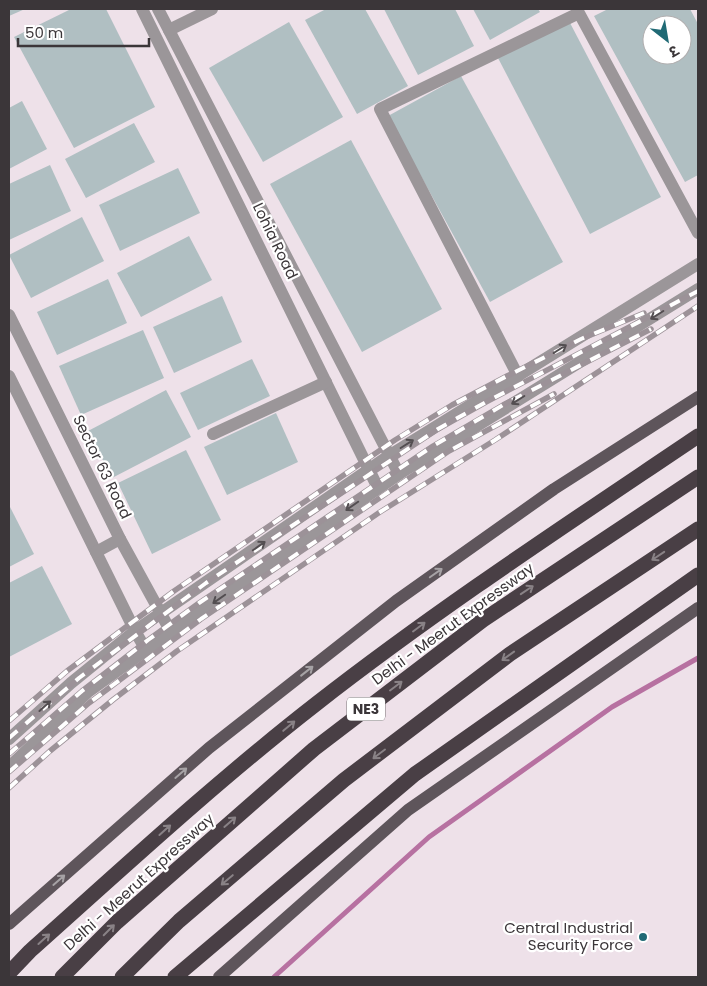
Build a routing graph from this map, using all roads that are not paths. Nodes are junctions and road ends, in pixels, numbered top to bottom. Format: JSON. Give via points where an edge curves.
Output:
{"nodes":[{"id":1,"x":142,"y":9,"type":"edge"},
{"id":2,"x":158,"y":9,"type":"edge"},
{"id":3,"x":212,"y":9,"type":"edge"},
{"id":4,"x":584,"y":11,"type":"edge"},
{"id":5,"x":169,"y":30,"type":"junction"},
{"id":6,"x":698,"y":233,"type":"edge"},
{"id":7,"x":698,"y":264,"type":"edge"},
{"id":8,"x":698,"y":289,"type":"edge"},
{"id":9,"x":9,"y":315,"type":"edge"},
{"id":10,"x":9,"y":376,"type":"edge"},
{"id":11,"x":518,"y":376,"type":"junction"},
{"id":12,"x":326,"y":382,"type":"junction"},
{"id":13,"x":698,"y":396,"type":"edge"},
{"id":14,"x":213,"y":434,"type":"dead end"},
{"id":15,"x":698,"y":436,"type":"edge"},
{"id":16,"x":390,"y":455,"type":"junction"},
{"id":17,"x":369,"y":470,"type":"junction"},
{"id":18,"x":399,"y":474,"type":"junction"},
{"id":19,"x":698,"y":477,"type":"edge"},
{"id":20,"x":378,"y":488,"type":"junction"},
{"id":21,"x":698,"y":529,"type":"edge"},
{"id":22,"x":120,"y":539,"type":"junction"},
{"id":23,"x":96,"y":552,"type":"junction"},
{"id":24,"x":698,"y":576,"type":"edge"},
{"id":25,"x":698,"y":608,"type":"edge"},
{"id":26,"x":160,"y":615,"type":"junction"},
{"id":27,"x":135,"y":631,"type":"junction"},
{"id":28,"x":170,"y":632,"type":"junction"},
{"id":29,"x":146,"y":650,"type":"junction"},
{"id":30,"x":9,"y":739,"type":"edge"},
{"id":31,"x":9,"y":767,"type":"edge"},
{"id":32,"x":9,"y":924,"type":"edge"},
{"id":33,"x":9,"y":973,"type":"edge"},
{"id":34,"x":62,"y":977,"type":"edge"},
{"id":35,"x":122,"y":977,"type":"edge"},
{"id":36,"x":175,"y":977,"type":"edge"},
{"id":37,"x":219,"y":977,"type":"edge"}],
"edges":[{"from":1,"to":12,"type":"street","name":"Lohia Road"},
{"from":2,"to":5,"type":"street","name":"Lohia Road"},
{"from":3,"to":5,"type":"street"},
{"from":4,"to":6,"type":"street"},
{"from":4,"to":11,"type":"street","via":[[380,109]]},
{"from":5,"to":16,"type":"street","name":"Lohia Road"},
{"from":11,"to":7,"type":"street","one_way":true},
{"from":8,"to":18,"type":"street","one_way":true},
{"from":9,"to":22,"type":"street","name":"Sector 63 Road"},
{"from":10,"to":23,"type":"street"},
{"from":16,"to":11,"type":"street","one_way":true},
{"from":12,"to":14,"type":"street"},
{"from":12,"to":17,"type":"street","name":"Lohia Road"},
{"from":32,"to":13,"type":"main road","one_way":true,"via":[[209,748],[396,601],[554,489]]},
{"from":33,"to":15,"type":"highway","one_way":true,"via":[[176,820],[316,704],[457,599]]},
{"from":16,"to":17,"type":"street"},
{"from":16,"to":18,"type":"street","name":"Lohia Road"},
{"from":17,"to":20,"type":"street","name":"Lohia Road"},
{"from":26,"to":17,"type":"street","one_way":true},
{"from":18,"to":20,"type":"street"},
{"from":34,"to":19,"type":"highway","name":"Delhi - Meerut Expressway","number":"NE3","one_way":true,"via":[[117,922],[314,748],[483,620]]},
{"from":20,"to":28,"type":"street","one_way":true},
{"from":21,"to":35,"type":"highway","one_way":true,"via":[[510,654],[344,780],[179,921]]},
{"from":22,"to":23,"type":"street"},
{"from":22,"to":26,"type":"street","name":"Sector 63 Road"},
{"from":23,"to":27,"type":"street"},
{"from":24,"to":36,"type":"highway","via":[[415,774]]},
{"from":25,"to":37,"type":"main road","via":[[408,810]]},
{"from":26,"to":27,"type":"street"},
{"from":26,"to":28,"type":"street","name":"Sector 63 Road"},
{"from":27,"to":29,"type":"street"},
{"from":30,"to":27,"type":"street","one_way":true},
{"from":28,"to":29,"type":"street"},
{"from":29,"to":31,"type":"street","via":[[88,692]]}]}
